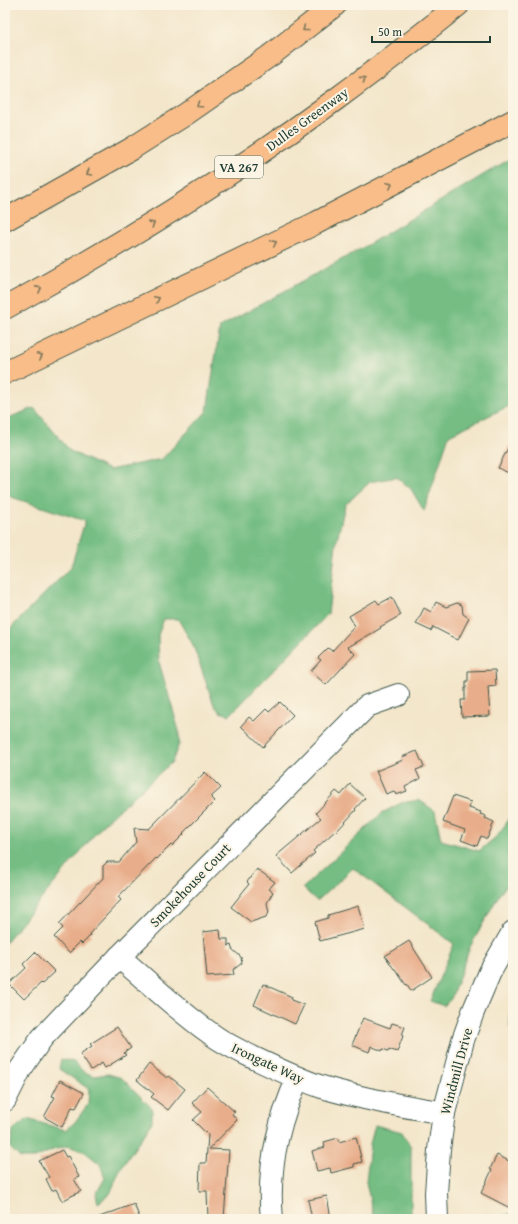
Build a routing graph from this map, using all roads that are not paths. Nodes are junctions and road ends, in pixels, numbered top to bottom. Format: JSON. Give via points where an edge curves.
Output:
{"nodes":[{"id":1,"x":335,"y":5,"type":"edge"},
{"id":2,"x":458,"y":5,"type":"edge"},
{"id":3,"x":513,"y":121,"type":"edge"},
{"id":4,"x":5,"y":220,"type":"edge"},
{"id":5,"x":5,"y":308,"type":"edge"},
{"id":6,"x":5,"y":373,"type":"edge"},
{"id":7,"x":398,"y":694,"type":"dead end"},
{"id":8,"x":513,"y":932,"type":"edge"},
{"id":9,"x":119,"y":957,"type":"junction"},
{"id":10,"x":298,"y":1078,"type":"junction"},
{"id":11,"x":5,"y":1100,"type":"edge"},
{"id":12,"x":444,"y":1113,"type":"junction"},
{"id":13,"x":272,"y":1219,"type":"edge"},
{"id":14,"x":437,"y":1219,"type":"edge"}],
"edges":[{"from":1,"to":4,"type":"highway","one_way":true,"via":[[271,55],[186,114],[131,149]]},
{"from":5,"to":2,"type":"highway","name":"Dulles Greenway","number":"VA 267","one_way":true,"via":[[131,236],[219,181],[370,74]]},
{"from":6,"to":3,"type":"highway","one_way":true,"via":[[316,223]]},
{"from":7,"to":9,"type":"street","name":"Smokehouse Court","via":[[367,706]]},
{"from":8,"to":12,"type":"street","name":"Windmill Drive","via":[[490,972],[473,1012]]},
{"from":9,"to":10,"type":"street","name":"Irongate Way","via":[[211,1034],[236,1049]]},
{"from":9,"to":11,"type":"street","name":"Smokehouse Court","via":[[42,1038],[20,1070]]},
{"from":10,"to":12,"type":"street","name":"Irongate Way","via":[[363,1098]]},
{"from":10,"to":13,"type":"street","via":[[288,1098],[275,1144]]},
{"from":12,"to":14,"type":"street","name":"Windmill Drive","via":[[438,1150]]}]}
